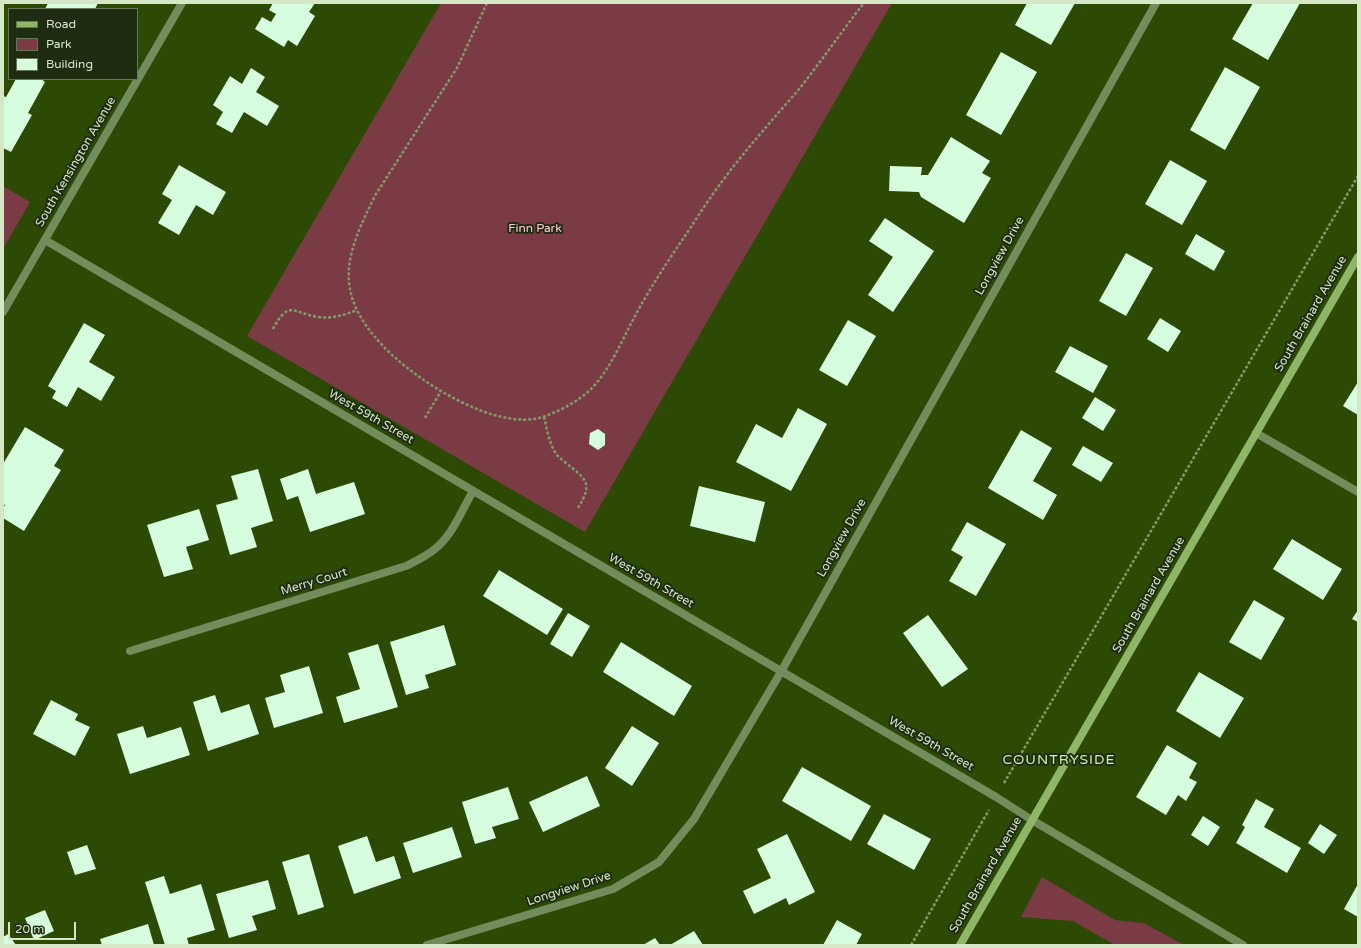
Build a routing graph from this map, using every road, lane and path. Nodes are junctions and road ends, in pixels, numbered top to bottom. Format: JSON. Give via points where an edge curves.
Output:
{"nodes":[{"id":1,"x":182,"y":3,"type":"edge"},
{"id":2,"x":487,"y":3,"type":"edge"},
{"id":3,"x":864,"y":3,"type":"edge"},
{"id":4,"x":1156,"y":3,"type":"edge"},
{"id":5,"x":138,"y":79,"type":"edge"},
{"id":6,"x":137,"y":80,"type":"edge"},
{"id":7,"x":1358,"y":176,"type":"edge"},
{"id":8,"x":44,"y":240,"type":"junction"},
{"id":9,"x":1358,"y":257,"type":"edge"},
{"id":10,"x":357,"y":310,"type":"junction"},
{"id":11,"x":3,"y":312,"type":"edge"},
{"id":12,"x":273,"y":329,"type":"dead end"},
{"id":13,"x":441,"y":391,"type":"junction"},
{"id":14,"x":544,"y":417,"type":"junction"},
{"id":15,"x":425,"y":418,"type":"dead end"},
{"id":16,"x":1256,"y":433,"type":"junction"},
{"id":17,"x":472,"y":491,"type":"junction"},
{"id":18,"x":1358,"y":492,"type":"edge"},
{"id":19,"x":578,"y":508,"type":"dead end"},
{"id":20,"x":130,"y":651,"type":"dead end"},
{"id":21,"x":782,"y":670,"type":"junction"},
{"id":22,"x":996,"y":797,"type":"junction"},
{"id":23,"x":1032,"y":820,"type":"junction"},
{"id":24,"x":427,"y":945,"type":"edge"},
{"id":25,"x":911,"y":945,"type":"edge"},
{"id":26,"x":960,"y":945,"type":"edge"},
{"id":27,"x":1243,"y":945,"type":"edge"}],
"edges":[{"from":1,"to":5,"type":"street","name":"South Kensington Avenue"},
{"from":2,"to":10,"type":"path","via":[[457,68],[376,194],[357,232],[348,276],[352,299]]},
{"from":3,"to":14,"type":"path","via":[[702,210],[651,288],[603,374],[581,397]]},
{"from":4,"to":21,"type":"street","name":"Longview Drive"},
{"from":6,"to":8,"type":"street","name":"South Kensington Avenue"},
{"from":7,"to":22,"type":"path"},
{"from":8,"to":11,"type":"street","name":"South Kensington Avenue"},
{"from":8,"to":17,"type":"street","name":"West 59th Street"},
{"from":9,"to":16,"type":"street","name":"South Brainard Avenue"},
{"from":10,"to":12,"type":"path","via":[[338,318],[288,311],[282,314]]},
{"from":10,"to":13,"type":"path","via":[[363,323],[387,350],[402,364]]},
{"from":13,"to":14,"type":"path","via":[[482,412],[497,416],[524,420]]},
{"from":13,"to":15,"type":"path"},
{"from":14,"to":19,"type":"path","via":[[551,443],[558,456],[580,475],[587,486]]},
{"from":16,"to":18,"type":"street"},
{"from":16,"to":23,"type":"street","name":"South Brainard Avenue"},
{"from":17,"to":20,"type":"street","name":"Merry Court","via":[[447,536],[436,549],[422,558]]},
{"from":17,"to":21,"type":"street","name":"West 59th Street"},
{"from":21,"to":22,"type":"street","name":"West 59th Street"},
{"from":21,"to":24,"type":"street","name":"Longview Drive","via":[[694,819],[659,862],[614,889]]},
{"from":22,"to":23,"type":"street","name":"West 59th Street"},
{"from":22,"to":25,"type":"path"},
{"from":23,"to":26,"type":"street","name":"South Brainard Avenue"},
{"from":23,"to":27,"type":"street","name":"West 59th Street"}]}
